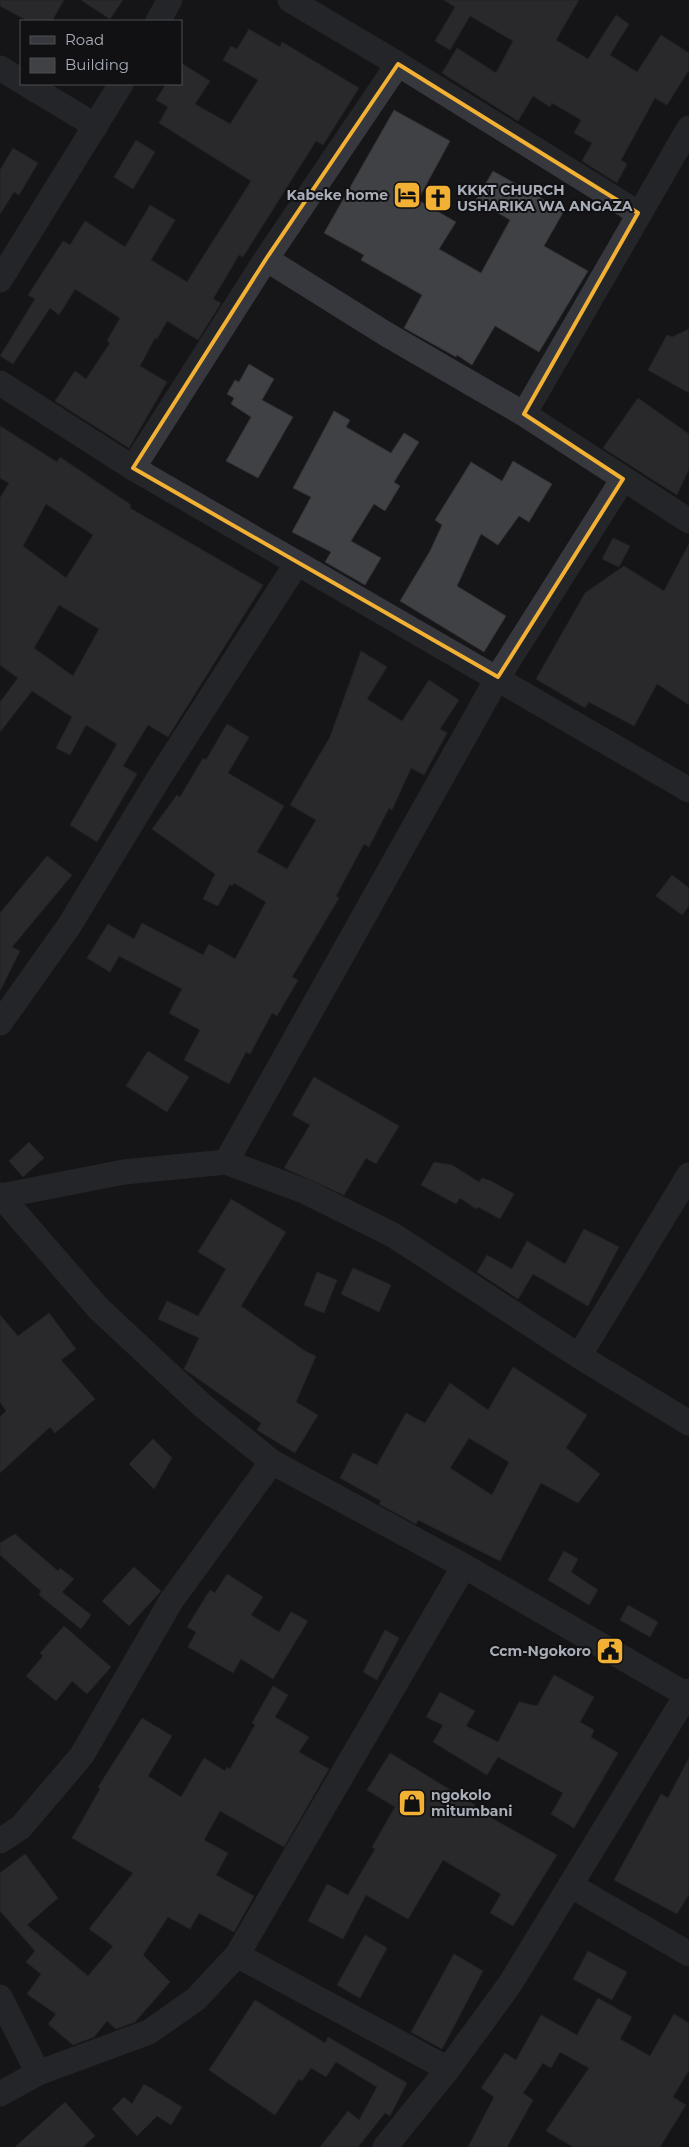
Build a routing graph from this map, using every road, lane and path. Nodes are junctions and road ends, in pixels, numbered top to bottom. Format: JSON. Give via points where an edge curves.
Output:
{"nodes":[{"id":1,"x":170,"y":0,"type":"edge"},
{"id":2,"x":290,"y":0,"type":"edge"},
{"id":3,"x":159,"y":20,"type":"edge"},
{"id":4,"x":398,"y":64,"type":"junction"},
{"id":5,"x":0,"y":68,"type":"edge"},
{"id":6,"x":20,"y":80,"type":"edge"},
{"id":7,"x":28,"y":85,"type":"edge"},
{"id":8,"x":120,"y":85,"type":"edge"},
{"id":9,"x":96,"y":126,"type":"junction"},
{"id":10,"x":689,"y":128,"type":"edge"},
{"id":11,"x":638,"y":213,"type":"junction"},
{"id":12,"x":266,"y":259,"type":"junction"},
{"id":13,"x":0,"y":280,"type":"edge"},
{"id":14,"x":0,"y":383,"type":"edge"},
{"id":15,"x":524,"y":414,"type":"junction"},
{"id":16,"x":133,"y":468,"type":"junction"},
{"id":17,"x":623,"y":479,"type":"junction"},
{"id":18,"x":689,"y":521,"type":"edge"},
{"id":19,"x":297,"y":563,"type":"junction"},
{"id":20,"x":498,"y":677,"type":"junction"},
{"id":21,"x":689,"y":790,"type":"edge"},
{"id":22,"x":0,"y":1023,"type":"edge"},
{"id":23,"x":226,"y":1162,"type":"junction"},
{"id":24,"x":689,"y":1175,"type":"edge"},
{"id":25,"x":0,"y":1195,"type":"edge"},
{"id":26,"x":579,"y":1356,"type":"junction"},
{"id":27,"x":689,"y":1423,"type":"edge"},
{"id":28,"x":272,"y":1462,"type":"junction"},
{"id":29,"x":464,"y":1566,"type":"junction"},
{"id":30,"x":688,"y":1693,"type":"edge"},
{"id":31,"x":0,"y":1841,"type":"edge"},
{"id":32,"x":570,"y":1885,"type":"junction"},
{"id":33,"x":689,"y":1954,"type":"edge"},
{"id":34,"x":237,"y":1955,"type":"junction"},
{"id":35,"x":0,"y":1997,"type":"edge"},
{"id":36,"x":448,"y":2069,"type":"junction"},
{"id":37,"x":38,"y":2073,"type":"junction"},
{"id":38,"x":0,"y":2094,"type":"edge"},
{"id":39,"x":385,"y":2147,"type":"edge"}],
"edges":[{"from":1,"to":3,"type":"street"},
{"from":2,"to":4,"type":"street"},
{"from":4,"to":11,"type":"street"},
{"from":4,"to":12,"type":"street"},
{"from":5,"to":6,"type":"street"},
{"from":7,"to":9,"type":"street"},
{"from":8,"to":9,"type":"street"},
{"from":9,"to":13,"type":"street"},
{"from":10,"to":11,"type":"street"},
{"from":11,"to":15,"type":"street"},
{"from":12,"to":15,"type":"street"},
{"from":12,"to":16,"type":"street"},
{"from":14,"to":16,"type":"street"},
{"from":15,"to":17,"type":"street"},
{"from":16,"to":19,"type":"street"},
{"from":17,"to":18,"type":"street"},
{"from":17,"to":20,"type":"street"},
{"from":19,"to":20,"type":"street"},
{"from":19,"to":22,"type":"street","via":[[159,778],[69,926]]},
{"from":20,"to":21,"type":"street"},
{"from":20,"to":23,"type":"street"},
{"from":23,"to":25,"type":"street","via":[[124,1172]]},
{"from":23,"to":26,"type":"street","via":[[304,1191],[393,1235]]},
{"from":24,"to":26,"type":"street"},
{"from":25,"to":28,"type":"street","via":[[99,1309],[203,1406]]},
{"from":26,"to":27,"type":"street"},
{"from":28,"to":29,"type":"street"},
{"from":28,"to":31,"type":"street","via":[[171,1601],[82,1755],[22,1827]]},
{"from":29,"to":30,"type":"street"},
{"from":29,"to":34,"type":"street"},
{"from":30,"to":32,"type":"street"},
{"from":32,"to":33,"type":"street"},
{"from":32,"to":36,"type":"street","via":[[510,1984]]},
{"from":34,"to":36,"type":"street"},
{"from":34,"to":37,"type":"street","via":[[196,1999],[150,2032]]},
{"from":35,"to":37,"type":"street"},
{"from":36,"to":39,"type":"street"},
{"from":37,"to":38,"type":"street"}]}
